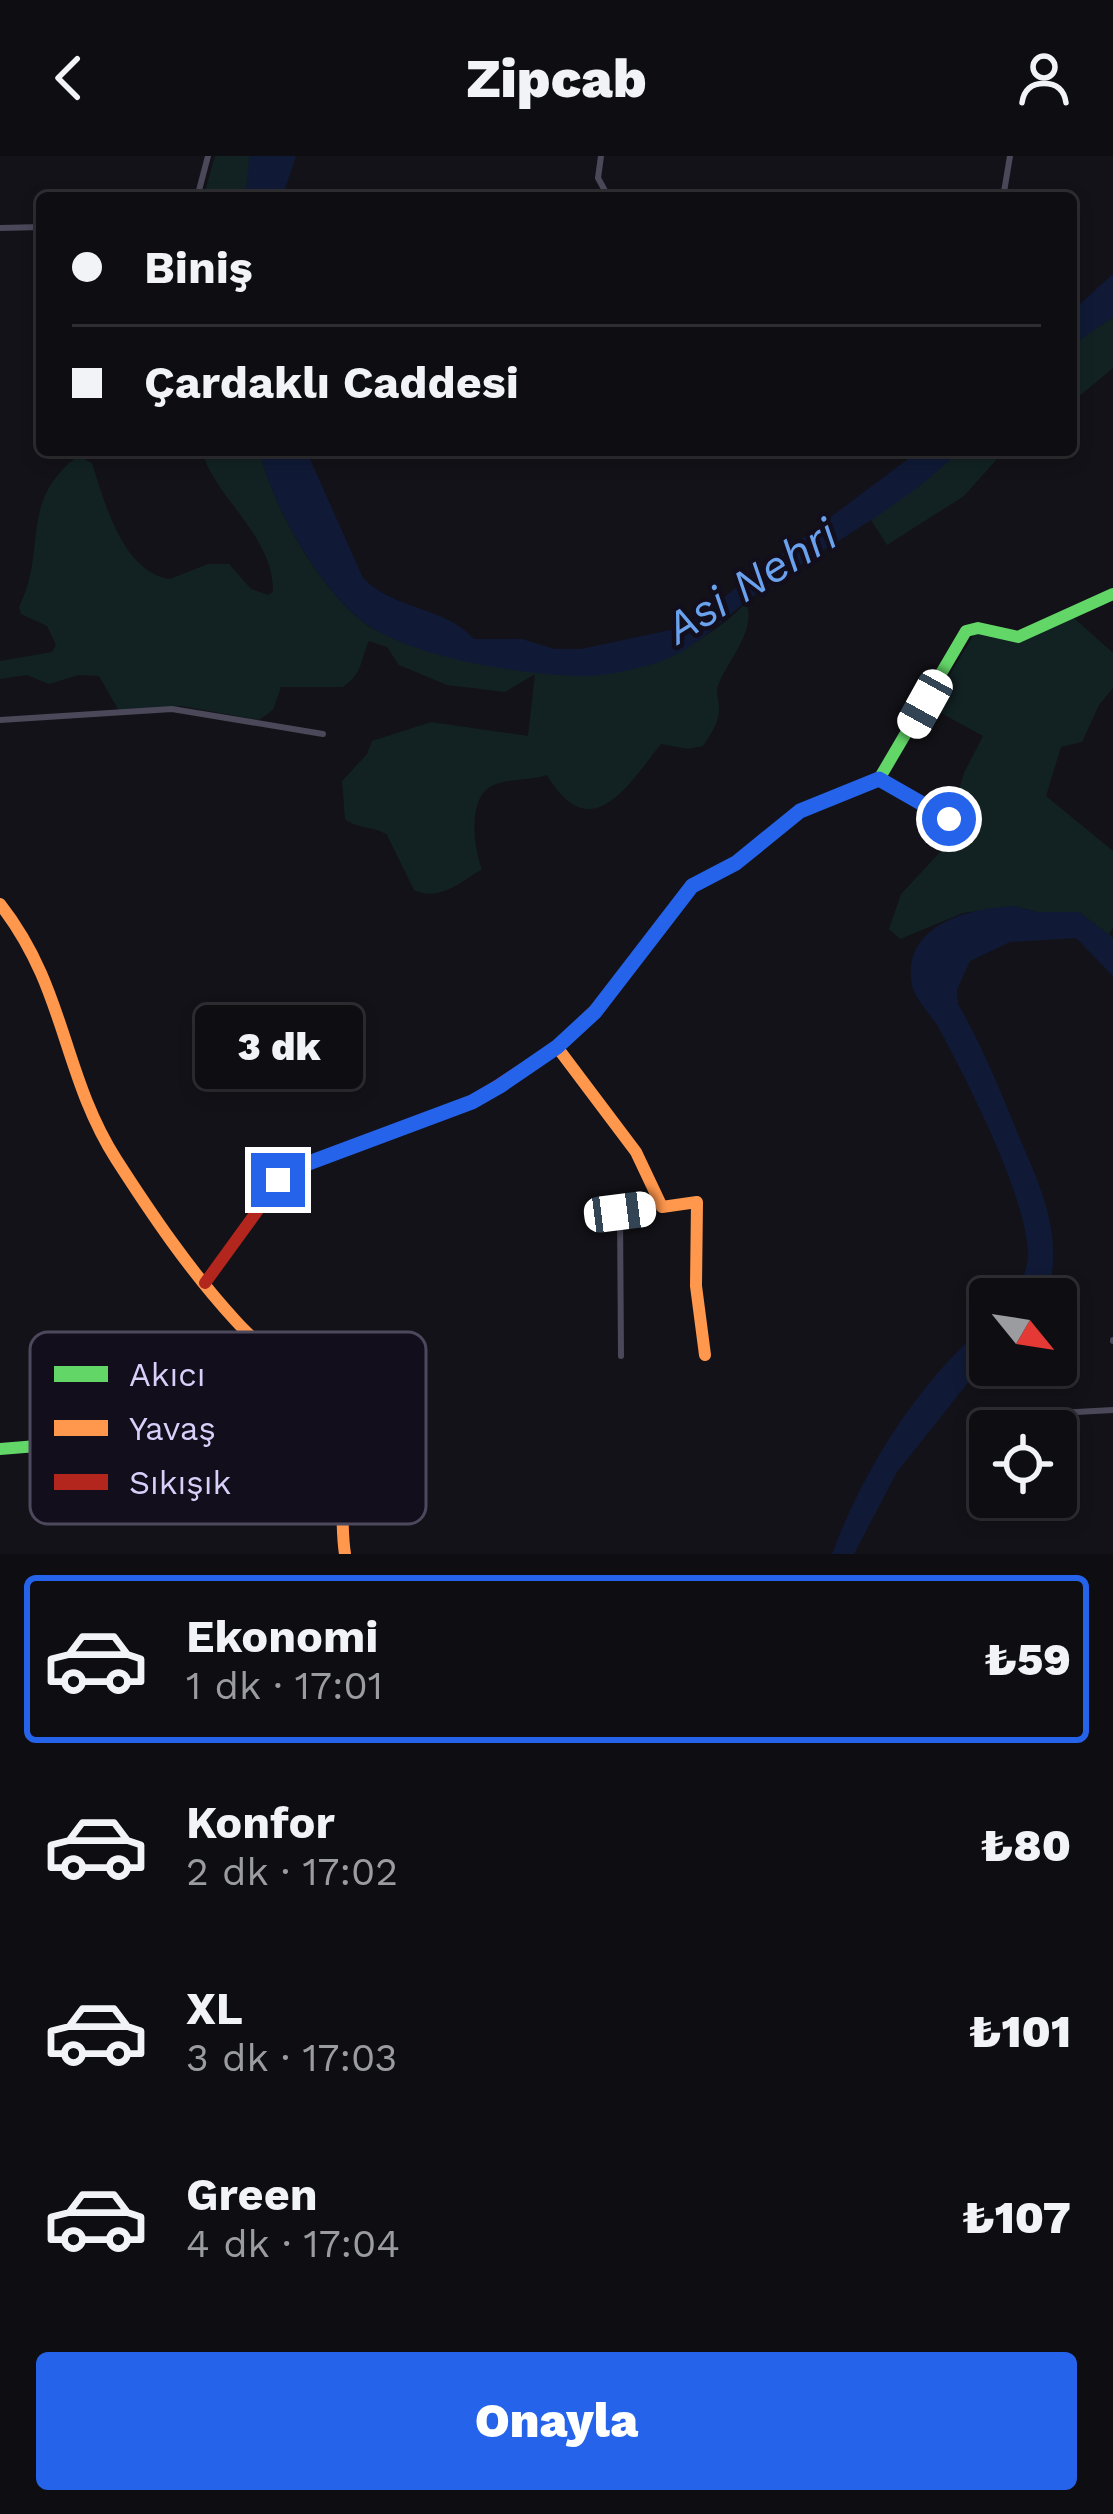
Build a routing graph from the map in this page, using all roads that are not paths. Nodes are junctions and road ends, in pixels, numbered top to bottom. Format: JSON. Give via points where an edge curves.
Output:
{"nodes":[{"id":1,"x":208,"y":156,"type":"edge"},
{"id":2,"x":601,"y":156,"type":"edge"},
{"id":3,"x":1010,"y":156,"type":"edge"},
{"id":4,"x":199,"y":192,"type":"edge"},
{"id":5,"x":606,"y":192,"type":"edge"},
{"id":6,"x":1004,"y":192,"type":"edge"},
{"id":7,"x":36,"y":227,"type":"edge"},
{"id":8,"x":0,"y":228,"type":"edge"},
{"id":9,"x":1113,"y":594,"type":"edge"},
{"id":10,"x":0,"y":720,"type":"edge"},
{"id":11,"x":323,"y":734,"type":"dead end"},
{"id":12,"x":879,"y":779,"type":"junction"},
{"id":13,"x":949,"y":819,"type":"dead end"},
{"id":14,"x":0,"y":904,"type":"edge"},
{"id":15,"x":557,"y":1047,"type":"junction"},
{"id":16,"x":662,"y":1207,"type":"junction"},
{"id":17,"x":206,"y":1283,"type":"junction"},
{"id":18,"x":246,"y":1332,"type":"edge"},
{"id":19,"x":705,"y":1355,"type":"dead end"},
{"id":20,"x":621,"y":1356,"type":"dead end"},
{"id":21,"x":1113,"y":1410,"type":"edge"},
{"id":22,"x":1077,"y":1412,"type":"edge"},
{"id":23,"x":30,"y":1447,"type":"edge"},
{"id":24,"x":0,"y":1449,"type":"edge"},
{"id":25,"x":340,"y":1524,"type":"edge"},
{"id":26,"x":345,"y":1554,"type":"edge"}],
"edges":[{"from":1,"to":4,"type":"street"},
{"from":2,"to":5,"type":"street"},
{"from":3,"to":6,"type":"street"},
{"from":7,"to":8,"type":"street"},
{"from":9,"to":12,"type":"street","via":[[1018,637],[966,631]]},
{"from":10,"to":11,"type":"street","via":[[172,709]]},
{"from":12,"to":13,"type":"street"},
{"from":12,"to":15,"type":"street","via":[[800,811],[736,863],[692,886],[608,997]]},
{"from":14,"to":17,"type":"street","via":[[52,993],[90,1114]]},
{"from":15,"to":16,"type":"street","via":[[636,1153]]},
{"from":15,"to":17,"type":"street","via":[[472,1102],[278,1180]]},
{"from":16,"to":19,"type":"street","via":[[697,1202]]},
{"from":16,"to":20,"type":"street","via":[[620,1212]]},
{"from":17,"to":18,"type":"street"},
{"from":21,"to":22,"type":"street"},
{"from":23,"to":24,"type":"street"},
{"from":25,"to":26,"type":"street"}]}
